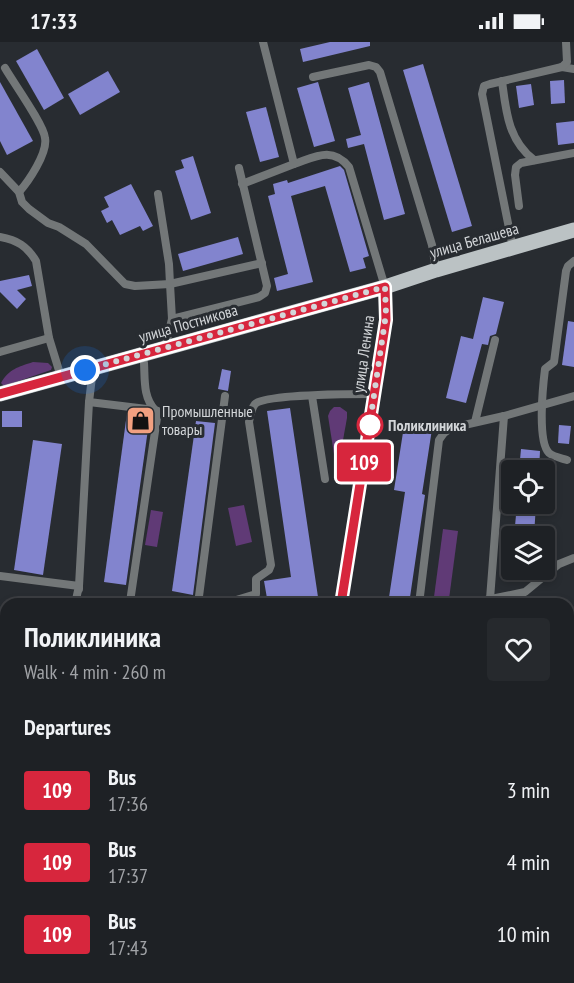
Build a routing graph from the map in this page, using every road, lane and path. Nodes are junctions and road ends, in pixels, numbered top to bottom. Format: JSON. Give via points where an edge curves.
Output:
{"nodes":[{"id":1,"x":263,"y":42,"type":"edge"},
{"id":2,"x":566,"y":42,"type":"edge"},
{"id":3,"x":562,"y":67,"type":"junction"},
{"id":4,"x":5,"y":68,"type":"dead end"},
{"id":5,"x":574,"y":69,"type":"edge"},
{"id":6,"x":313,"y":77,"type":"dead end"},
{"id":7,"x":502,"y":81,"type":"junction"},
{"id":8,"x":574,"y":153,"type":"edge"},
{"id":9,"x":534,"y":160,"type":"junction"},
{"id":10,"x":294,"y":164,"type":"junction"},
{"id":11,"x":238,"y":168,"type":"dead end"},
{"id":12,"x":0,"y":172,"type":"edge"},
{"id":13,"x":242,"y":184,"type":"junction"},
{"id":14,"x":19,"y":192,"type":"junction"},
{"id":15,"x":158,"y":194,"type":"dead end"},
{"id":16,"x":519,"y":206,"type":"dead end"},
{"id":17,"x":574,"y":231,"type":"edge"},
{"id":18,"x":0,"y":237,"type":"edge"},
{"id":19,"x":513,"y":248,"type":"junction"},
{"id":20,"x":574,"y":261,"type":"edge"},
{"id":21,"x":262,"y":263,"type":"junction"},
{"id":22,"x":436,"y":270,"type":"junction"},
{"id":23,"x":170,"y":284,"type":"junction"},
{"id":24,"x":385,"y":287,"type":"junction"},
{"id":25,"x":172,"y":319,"type":"junction"},
{"id":26,"x":49,"y":338,"type":"junction"},
{"id":27,"x":495,"y":340,"type":"dead end"},
{"id":28,"x":165,"y":348,"type":"junction"},
{"id":29,"x":0,"y":352,"type":"edge"},
{"id":30,"x":144,"y":363,"type":"dead end"},
{"id":31,"x":61,"y":377,"type":"junction"},
{"id":32,"x":92,"y":377,"type":"dead end"},
{"id":33,"x":0,"y":394,"type":"edge"},
{"id":34,"x":374,"y":394,"type":"junction"},
{"id":35,"x":225,"y":396,"type":"dead end"},
{"id":36,"x":312,"y":396,"type":"junction"},
{"id":37,"x":574,"y":396,"type":"edge"},
{"id":38,"x":89,"y":402,"type":"junction"},
{"id":39,"x":541,"y":405,"type":"junction"},
{"id":40,"x":155,"y":410,"type":"junction"},
{"id":41,"x":504,"y":416,"type":"junction"},
{"id":42,"x":475,"y":422,"type":"junction"},
{"id":43,"x":567,"y":460,"type":"dead end"},
{"id":44,"x":325,"y":479,"type":"dead end"},
{"id":45,"x":574,"y":558,"type":"edge"},
{"id":46,"x":0,"y":576,"type":"edge"},
{"id":47,"x":79,"y":586,"type":"junction"},
{"id":48,"x":82,"y":595,"type":"dead end"},
{"id":49,"x":76,"y":598,"type":"edge"},
{"id":50,"x":131,"y":598,"type":"edge"},
{"id":51,"x":199,"y":598,"type":"edge"},
{"id":52,"x":243,"y":598,"type":"edge"},
{"id":53,"x":342,"y":598,"type":"edge"},
{"id":54,"x":420,"y":598,"type":"edge"},
{"id":55,"x":490,"y":598,"type":"edge"},
{"id":56,"x":495,"y":598,"type":"edge"}],
"edges":[{"from":1,"to":10,"type":"lane"},
{"from":2,"to":3,"type":"lane","via":[[567,62]]},
{"from":3,"to":5,"type":"lane"},
{"from":3,"to":7,"type":"lane"},
{"from":4,"to":14,"type":"lane","via":[[46,138],[40,159]]},
{"from":6,"to":22,"type":"lane","via":[[369,65],[380,72]]},
{"from":7,"to":9,"type":"lane","via":[[507,117],[516,142]]},
{"from":7,"to":19,"type":"lane","via":[[484,86],[482,93]]},
{"from":8,"to":9,"type":"lane"},
{"from":9,"to":16,"type":"lane","via":[[516,167]]},
{"from":10,"to":13,"type":"lane"},
{"from":10,"to":24,"type":"lane","via":[[335,154],[349,167]]},
{"from":11,"to":13,"type":"lane"},
{"from":12,"to":14,"type":"lane"},
{"from":13,"to":21,"type":"lane"},
{"from":14,"to":23,"type":"lane","via":[[29,209],[86,244],[125,284]]},
{"from":15,"to":23,"type":"lane"},
{"from":17,"to":19,"type":"main road","name":"улица Белашева"},
{"from":18,"to":26,"type":"lane","via":[[22,244],[36,261]]},
{"from":19,"to":22,"type":"main road","name":"улица Белашева"},
{"from":20,"to":39,"type":"lane","via":[[566,271],[554,362],[545,369]]},
{"from":21,"to":23,"type":"lane"},
{"from":21,"to":25,"type":"lane","via":[[267,286],[259,297]]},
{"from":22,"to":24,"type":"main road","name":"улица Белашева"},
{"from":23,"to":25,"type":"lane"},
{"from":24,"to":28,"type":"main road","name":"улица Постникова"},
{"from":24,"to":34,"type":"street","name":"улица Ленина","via":[[386,314]]},
{"from":25,"to":28,"type":"lane"},
{"from":26,"to":29,"type":"lane"},
{"from":26,"to":31,"type":"lane"},
{"from":27,"to":42,"type":"lane"},
{"from":28,"to":31,"type":"main road","name":"улица Постникова"},
{"from":30,"to":40,"type":"lane","via":[[146,393]]},
{"from":31,"to":33,"type":"main road","name":"улица Постникова"},
{"from":32,"to":38,"type":"lane"},
{"from":34,"to":36,"type":"lane"},
{"from":34,"to":53,"type":"street","name":"улица Ленина"},
{"from":35,"to":51,"type":"lane"},
{"from":36,"to":44,"type":"lane"},
{"from":36,"to":52,"type":"lane","via":[[260,401],[251,412],[249,422],[271,565],[256,579],[256,594]]},
{"from":37,"to":39,"type":"lane"},
{"from":38,"to":40,"type":"lane"},
{"from":38,"to":47,"type":"lane"},
{"from":39,"to":41,"type":"lane"},
{"from":39,"to":43,"type":"lane","via":[[545,446],[550,453]]},
{"from":40,"to":50,"type":"lane","via":[[158,414]]},
{"from":41,"to":42,"type":"lane"},
{"from":41,"to":55,"type":"lane"},
{"from":42,"to":54,"type":"lane","via":[[451,428],[439,440]]},
{"from":45,"to":56,"type":"lane","via":[[559,564],[525,592]]},
{"from":46,"to":47,"type":"lane"},
{"from":47,"to":48,"type":"lane"},
{"from":47,"to":49,"type":"lane"}]}
